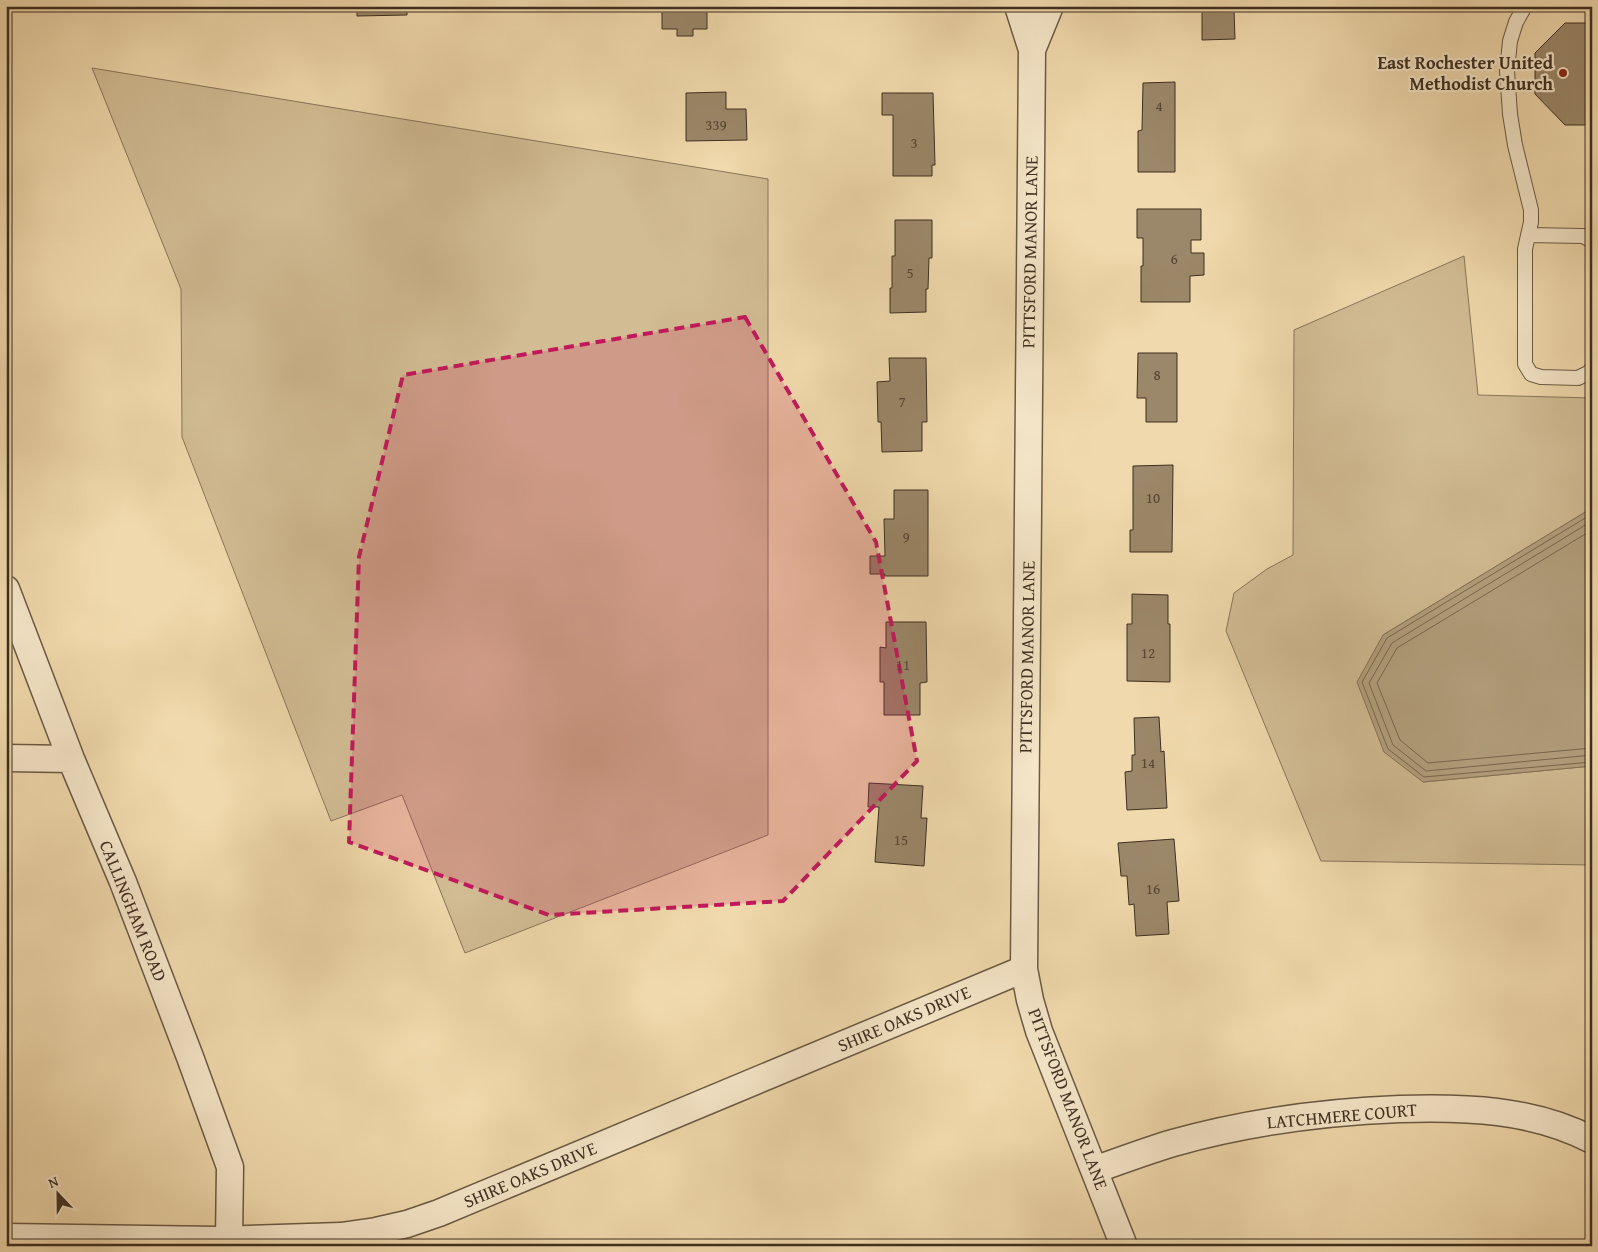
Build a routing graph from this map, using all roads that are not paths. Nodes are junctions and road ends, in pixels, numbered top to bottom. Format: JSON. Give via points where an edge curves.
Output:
{"nodes":[{"id":1,"x":1018,"y":6,"type":"edge"},
{"id":2,"x":1050,"y":6,"type":"edge"},
{"id":3,"x":1525,"y":6,"type":"edge"},
{"id":4,"x":1032,"y":50,"type":"junction"},
{"id":5,"x":1528,"y":235,"type":"junction"},
{"id":6,"x":1592,"y":241,"type":"edge"},
{"id":7,"x":1592,"y":369,"type":"edge"},
{"id":8,"x":6,"y":589,"type":"edge"},
{"id":9,"x":6,"y":758,"type":"edge"},
{"id":10,"x":71,"y":759,"type":"junction"},
{"id":11,"x":1024,"y":970,"type":"junction"},
{"id":12,"x":1592,"y":1140,"type":"edge"},
{"id":13,"x":1094,"y":1170,"type":"junction"},
{"id":14,"x":6,"y":1237,"type":"edge"},
{"id":15,"x":222,"y":1242,"type":"edge"},
{"id":16,"x":1124,"y":1246,"type":"edge"}],
"edges":[{"from":1,"to":4,"type":"street","name":"PITTSFORD MANOR LANE"},
{"from":2,"to":4,"type":"street","name":"PITTSFORD MANOR LANE"},
{"from":3,"to":5,"type":"lane","via":[[1510,41],[1507,71],[1515,145],[1531,210]]},
{"from":4,"to":11,"type":"street","name":"PITTSFORD MANOR LANE"},
{"from":5,"to":6,"type":"lane","via":[[1583,236]]},
{"from":5,"to":7,"type":"lane","via":[[1525,250],[1525,364],[1531,374],[1541,377],[1578,378]]},
{"from":8,"to":10,"type":"street","name":"CALLINGHAM ROAD"},
{"from":9,"to":10,"type":"street"},
{"from":10,"to":15,"type":"street","name":"CALLINGHAM ROAD","via":[[123,882],[230,1167]]},
{"from":11,"to":13,"type":"street","name":"PITTSFORD MANOR LANE","via":[[1039,1031]]},
{"from":11,"to":15,"type":"street","name":"SHIRE OAKS DRIVE","via":[[408,1224],[340,1236]]},
{"from":12,"to":13,"type":"street","name":"LATCHMERE COURT","via":[[1537,1118],[1487,1110],[1369,1110],[1301,1116],[1239,1127],[1172,1143]]},
{"from":13,"to":16,"type":"street","name":"PITTSFORD MANOR LANE"},
{"from":14,"to":15,"type":"street","name":"SHIRE OAKS DRIVE"}]}
